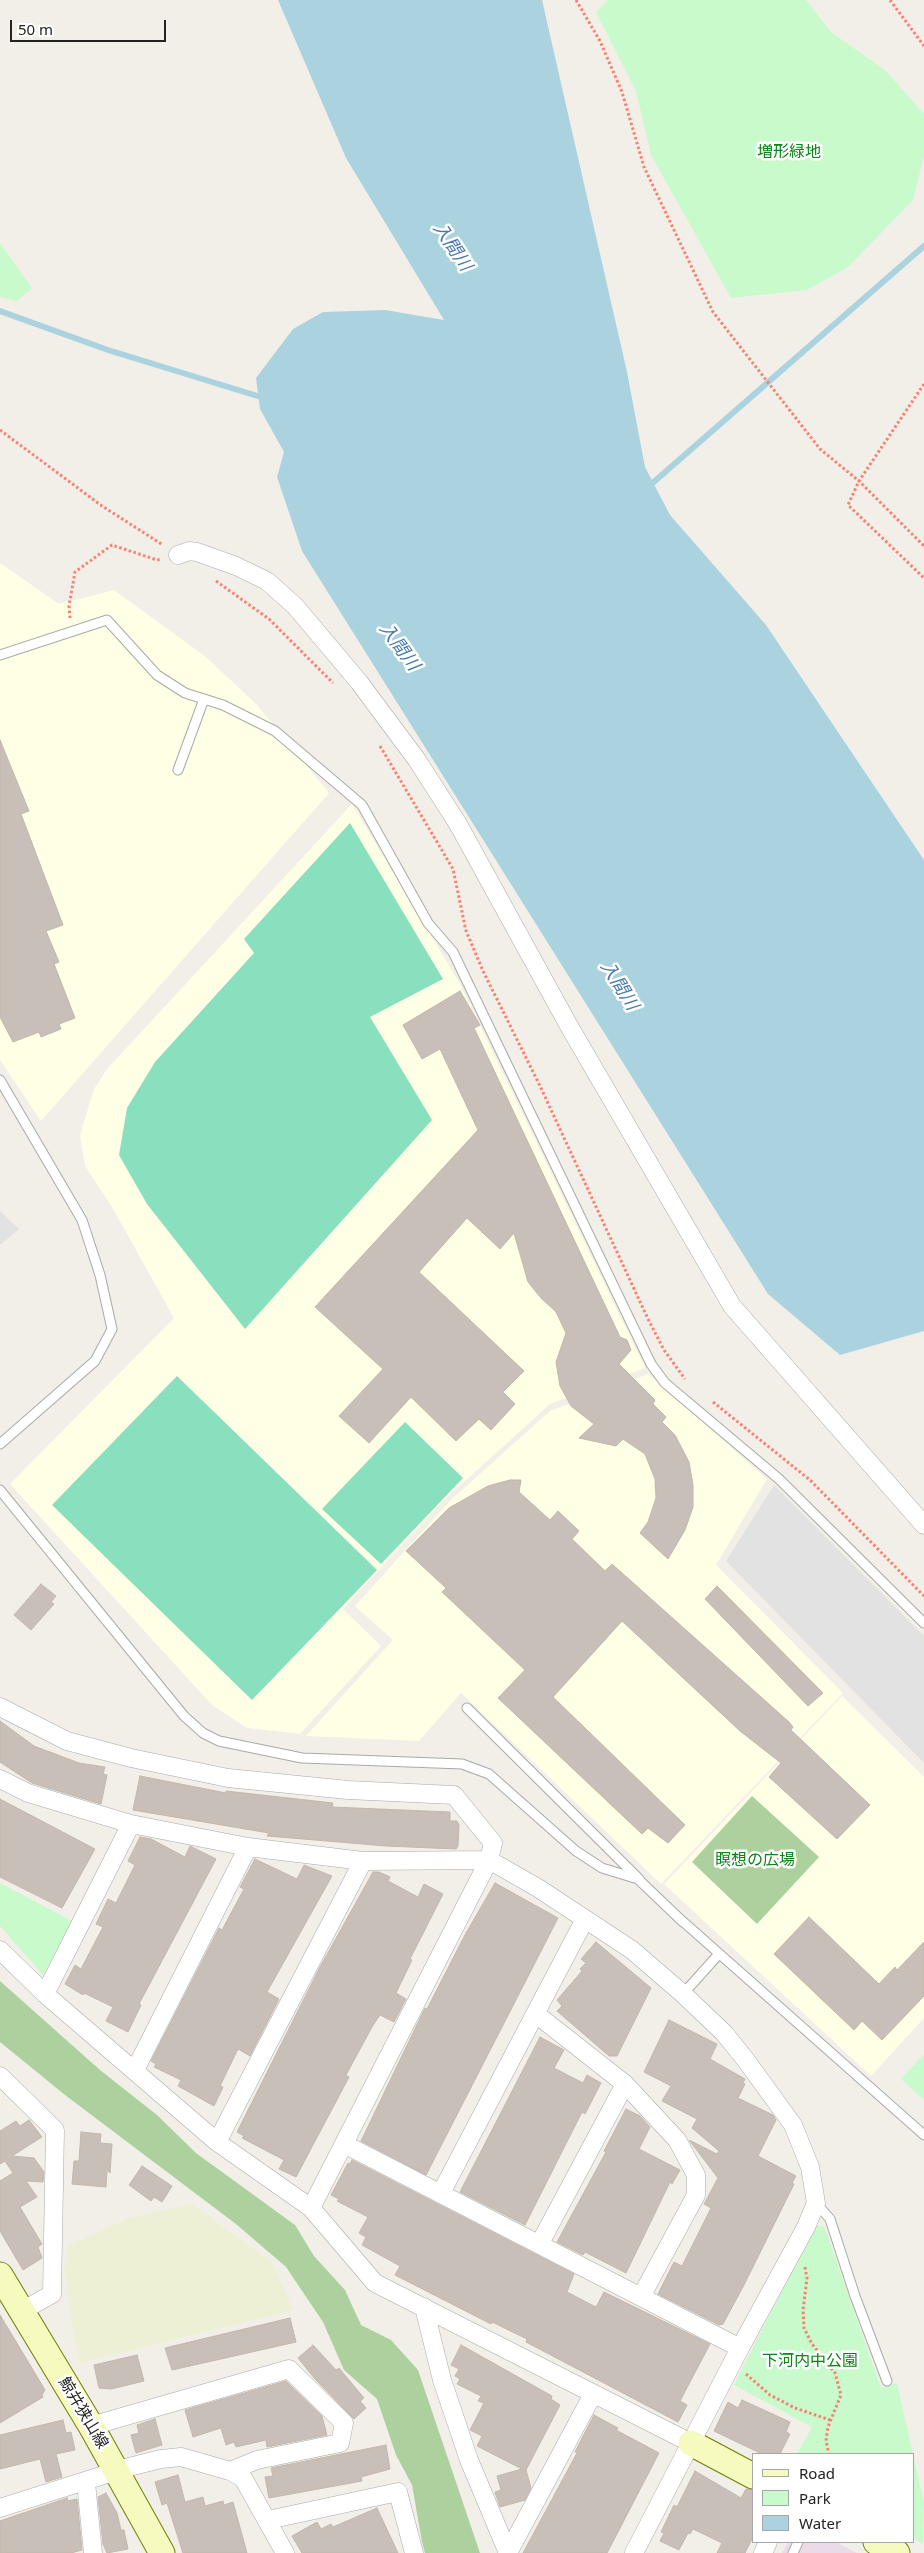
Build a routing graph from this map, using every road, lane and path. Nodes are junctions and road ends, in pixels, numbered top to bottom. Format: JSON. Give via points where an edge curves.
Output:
{"nodes":[{"id":1,"x":576,"y":0,"type":"edge"},
{"id":2,"x":890,"y":0,"type":"edge"},
{"id":3,"x":924,"y":46,"type":"edge"},
{"id":4,"x":924,"y":384,"type":"edge"},
{"id":5,"x":859,"y":481,"type":"junction"},
{"id":6,"x":924,"y":546,"type":"edge"},
{"id":7,"x":178,"y":555,"type":"joint"},
{"id":8,"x":924,"y":578,"type":"edge"},
{"id":9,"x":71,"y":632,"type":"junction"},
{"id":10,"x":0,"y":655,"type":"edge"},
{"id":11,"x":204,"y":699,"type":"junction"},
{"id":12,"x":178,"y":770,"type":"dead end"},
{"id":13,"x":0,"y":1080,"type":"edge"},
{"id":14,"x":0,"y":1444,"type":"edge"},
{"id":15,"x":0,"y":1490,"type":"edge"},
{"id":16,"x":924,"y":1525,"type":"edge"},
{"id":17,"x":924,"y":1623,"type":"edge"},
{"id":18,"x":0,"y":1707,"type":"edge"},
{"id":19,"x":467,"y":1708,"type":"dead end"},
{"id":20,"x":0,"y":1779,"type":"edge"},
{"id":21,"x":131,"y":1824,"type":"junction"},
{"id":22,"x":248,"y":1847,"type":"junction"},
{"id":23,"x":489,"y":1860,"type":"junction"},
{"id":24,"x":363,"y":1861,"type":"junction"},
{"id":25,"x":585,"y":1919,"type":"junction"},
{"id":26,"x":683,"y":1922,"type":"junction"},
{"id":27,"x":0,"y":1950,"type":"edge"},
{"id":28,"x":718,"y":1955,"type":"junction"},
{"id":29,"x":45,"y":1994,"type":"junction"},
{"id":30,"x":683,"y":1994,"type":"junction"},
{"id":31,"x":536,"y":2014,"type":"junction"},
{"id":32,"x":135,"y":2070,"type":"junction"},
{"id":33,"x":0,"y":2076,"type":"edge"},
{"id":34,"x":625,"y":2084,"type":"junction"},
{"id":35,"x":924,"y":2135,"type":"edge"},
{"id":36,"x":217,"y":2142,"type":"junction"},
{"id":37,"x":344,"y":2144,"type":"junction"},
{"id":38,"x":441,"y":2193,"type":"junction"},
{"id":39,"x":816,"y":2203,"type":"junction"},
{"id":40,"x":311,"y":2208,"type":"junction"},
{"id":41,"x":540,"y":2243,"type":"junction"},
{"id":42,"x":790,"y":2257,"type":"junction"},
{"id":43,"x":0,"y":2275,"type":"edge"},
{"id":44,"x":642,"y":2296,"type":"junction"},
{"id":45,"x":424,"y":2307,"type":"junction"},
{"id":46,"x":22,"y":2311,"type":"junction"},
{"id":47,"x":737,"y":2355,"type":"junction"},
{"id":48,"x":887,"y":2380,"type":"dead end"},
{"id":49,"x":593,"y":2394,"type":"junction"},
{"id":50,"x":830,"y":2420,"type":"junction"},
{"id":51,"x":91,"y":2426,"type":"junction"},
{"id":52,"x":691,"y":2443,"type":"junction"},
{"id":53,"x":829,"y":2453,"type":"edge"},
{"id":54,"x":230,"y":2471,"type":"junction"},
{"id":55,"x":117,"y":2472,"type":"junction"},
{"id":56,"x":752,"y":2475,"type":"edge"},
{"id":57,"x":86,"y":2483,"type":"junction"},
{"id":58,"x":0,"y":2508,"type":"edge"},
{"id":59,"x":268,"y":2520,"type":"junction"},
{"id":60,"x":640,"y":2551,"type":"edge"},
{"id":61,"x":93,"y":2553,"type":"edge"},
{"id":62,"x":162,"y":2553,"type":"edge"},
{"id":63,"x":286,"y":2553,"type":"edge"},
{"id":64,"x":414,"y":2553,"type":"edge"},
{"id":65,"x":508,"y":2553,"type":"edge"}],
"edges":[{"from":1,"to":5,"type":"path","via":[[622,92],[644,167],[713,312],[820,450]]},
{"from":2,"to":3,"type":"path"},
{"from":4,"to":5,"type":"path"},
{"from":5,"to":6,"type":"path"},
{"from":5,"to":8,"type":"path","via":[[848,505]]},
{"from":7,"to":9,"type":"path","via":[[156,560],[112,545],[75,572],[69,606]]},
{"from":7,"to":16,"type":"street","via":[[197,552],[267,581],[294,606],[359,682],[417,760],[458,824],[569,1026],[732,1306]]},
{"from":9,"to":10,"type":"lane"},
{"from":9,"to":11,"type":"lane","via":[[107,620],[157,675],[185,693]]},
{"from":11,"to":12,"type":"lane"},
{"from":11,"to":17,"type":"lane","via":[[275,731],[362,805],[428,923],[453,952],[651,1364],[665,1383],[779,1478]]},
{"from":13,"to":14,"type":"lane","via":[[82,1220],[100,1275],[112,1329],[95,1361]]},
{"from":15,"to":26,"type":"lane","via":[[184,1716],[203,1734],[219,1741],[302,1758],[462,1764],[489,1774],[576,1851],[602,1868],[638,1879]]},
{"from":18,"to":23,"type":"street","via":[[67,1741],[228,1778],[348,1790],[454,1795],[493,1843]]},
{"from":19,"to":26,"type":"lane"},
{"from":20,"to":21,"type":"street","via":[[28,1793]]},
{"from":21,"to":22,"type":"street"},
{"from":21,"to":29,"type":"street"},
{"from":22,"to":24,"type":"street"},
{"from":22,"to":32,"type":"street"},
{"from":23,"to":24,"type":"street"},
{"from":23,"to":25,"type":"street"},
{"from":23,"to":37,"type":"street"},
{"from":24,"to":36,"type":"street"},
{"from":25,"to":30,"type":"street","via":[[632,1950]]},
{"from":25,"to":31,"type":"street"},
{"from":26,"to":28,"type":"lane"},
{"from":27,"to":29,"type":"street"},
{"from":28,"to":30,"type":"lane"},
{"from":28,"to":35,"type":"lane"},
{"from":29,"to":32,"type":"street"},
{"from":30,"to":39,"type":"street","via":[[745,2059],[793,2125],[810,2167]]},
{"from":31,"to":34,"type":"street"},
{"from":31,"to":38,"type":"street"},
{"from":32,"to":36,"type":"street"},
{"from":33,"to":46,"type":"street","via":[[55,2130],[52,2294]]},
{"from":34,"to":41,"type":"street"},
{"from":34,"to":44,"type":"street","via":[[677,2140],[696,2175],[696,2195]]},
{"from":36,"to":40,"type":"street"},
{"from":37,"to":38,"type":"street"},
{"from":37,"to":40,"type":"street"},
{"from":38,"to":41,"type":"street"},
{"from":39,"to":42,"type":"street"},
{"from":39,"to":48,"type":"lane","via":[[830,2219]]},
{"from":40,"to":45,"type":"street","via":[[375,2282]]},
{"from":41,"to":44,"type":"street"},
{"from":42,"to":47,"type":"street"},
{"from":42,"to":50,"type":"path","via":[[806,2269],[808,2278],[804,2328],[835,2373],[839,2386],[841,2395]]},
{"from":43,"to":46,"type":"main road","name":"鯨井狭山線"},
{"from":44,"to":47,"type":"street"},
{"from":45,"to":49,"type":"street"},
{"from":45,"to":65,"type":"street","via":[[442,2380],[469,2460]]},
{"from":46,"to":51,"type":"main road","name":"鯨井狭山線"},
{"from":47,"to":50,"type":"path","via":[[770,2394],[795,2408]]},
{"from":47,"to":52,"type":"street"},
{"from":49,"to":52,"type":"street"},
{"from":49,"to":65,"type":"street"},
{"from":50,"to":53,"type":"path","via":[[826,2441]]},
{"from":51,"to":54,"type":"street","via":[[289,2369],[344,2423],[340,2443],[257,2460]]},
{"from":51,"to":55,"type":"main road","name":"鯨井狭山線"},
{"from":52,"to":56,"type":"main road"},
{"from":52,"to":60,"type":"street"},
{"from":54,"to":55,"type":"street","via":[[182,2457],[161,2458]]},
{"from":54,"to":59,"type":"street","via":[[244,2478]]},
{"from":55,"to":57,"type":"street"},
{"from":55,"to":62,"type":"main road","name":"鯨井狭山線"},
{"from":57,"to":58,"type":"street"},
{"from":57,"to":61,"type":"street"},
{"from":59,"to":63,"type":"street"},
{"from":59,"to":64,"type":"street","via":[[398,2492]]}]}
